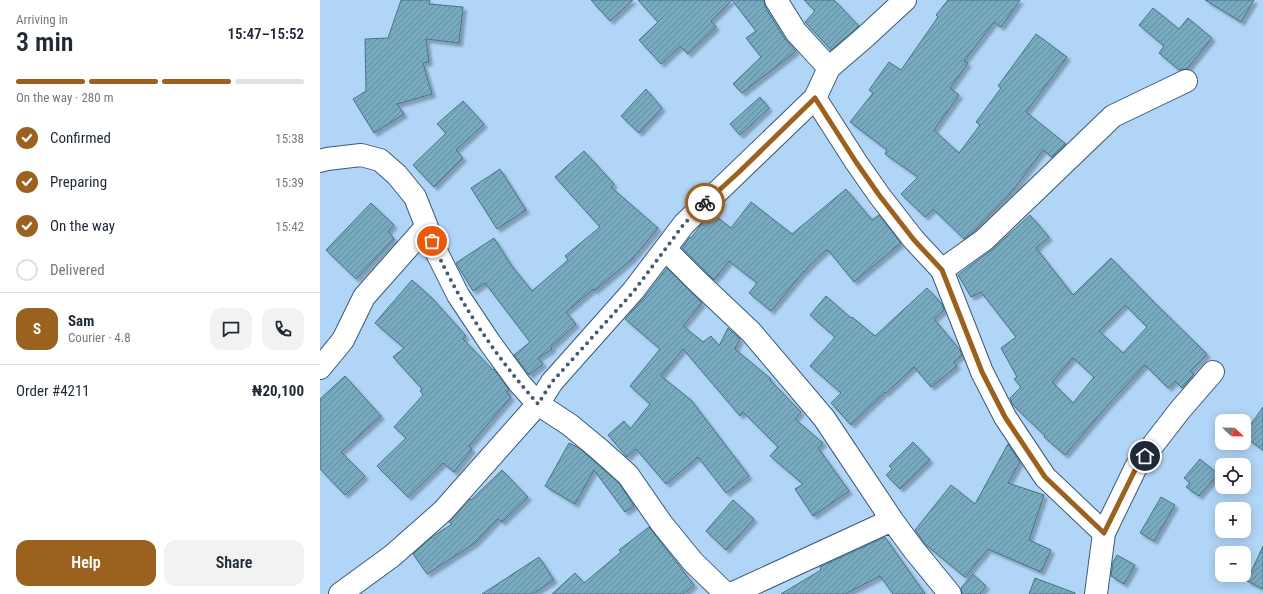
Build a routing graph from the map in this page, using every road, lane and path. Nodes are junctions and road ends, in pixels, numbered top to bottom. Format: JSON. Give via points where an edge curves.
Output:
{"nodes":[{"id":1,"x":776,"y":0,"type":"edge"},
{"id":2,"x":905,"y":0,"type":"edge"},
{"id":3,"x":829,"y":68,"type":"junction"},
{"id":4,"x":1186,"y":81,"type":"dead end"},
{"id":5,"x":815,"y":98,"type":"junction"},
{"id":6,"x":320,"y":161,"type":"edge"},
{"id":7,"x":426,"y":226,"type":"junction"},
{"id":8,"x":665,"y":249,"type":"junction"},
{"id":9,"x":942,"y":270,"type":"junction"},
{"id":10,"x":320,"y":368,"type":"edge"},
{"id":11,"x":1213,"y":372,"type":"dead end"},
{"id":12,"x":538,"y":404,"type":"junction"},
{"id":13,"x":892,"y":520,"type":"junction"},
{"id":14,"x":1104,"y":533,"type":"junction"},
{"id":15,"x":340,"y":594,"type":"edge"},
{"id":16,"x":726,"y":594,"type":"edge"},
{"id":17,"x":731,"y":594,"type":"edge"},
{"id":18,"x":950,"y":594,"type":"edge"},
{"id":19,"x":1096,"y":594,"type":"edge"}],
"edges":[{"from":1,"to":3,"type":"street","via":[[796,32]]},
{"from":2,"to":3,"type":"street"},
{"from":3,"to":5,"type":"street"},
{"from":4,"to":9,"type":"street","via":[[1113,116],[984,240]]},
{"from":5,"to":8,"type":"street","via":[[704,203]]},
{"from":5,"to":9,"type":"street","via":[[879,195],[914,240]]},
{"from":6,"to":7,"type":"street","via":[[361,155],[380,160],[397,175],[415,197]]},
{"from":7,"to":10,"type":"street","via":[[364,297],[343,340]]},
{"from":7,"to":12,"type":"street","via":[[458,294],[490,343]]},
{"from":8,"to":12,"type":"street","via":[[634,291],[552,382]]},
{"from":8,"to":13,"type":"street","via":[[751,332],[814,406]]},
{"from":9,"to":14,"type":"street","via":[[982,372],[1005,417],[1045,477]]},
{"from":11,"to":14,"type":"street","via":[[1136,468]]},
{"from":12,"to":15,"type":"street","via":[[443,510],[392,556]]},
{"from":12,"to":16,"type":"street","via":[[570,425],[628,475],[662,524],[693,562]]},
{"from":13,"to":17,"type":"street"},
{"from":13,"to":18,"type":"street"},
{"from":14,"to":19,"type":"street"}]}
